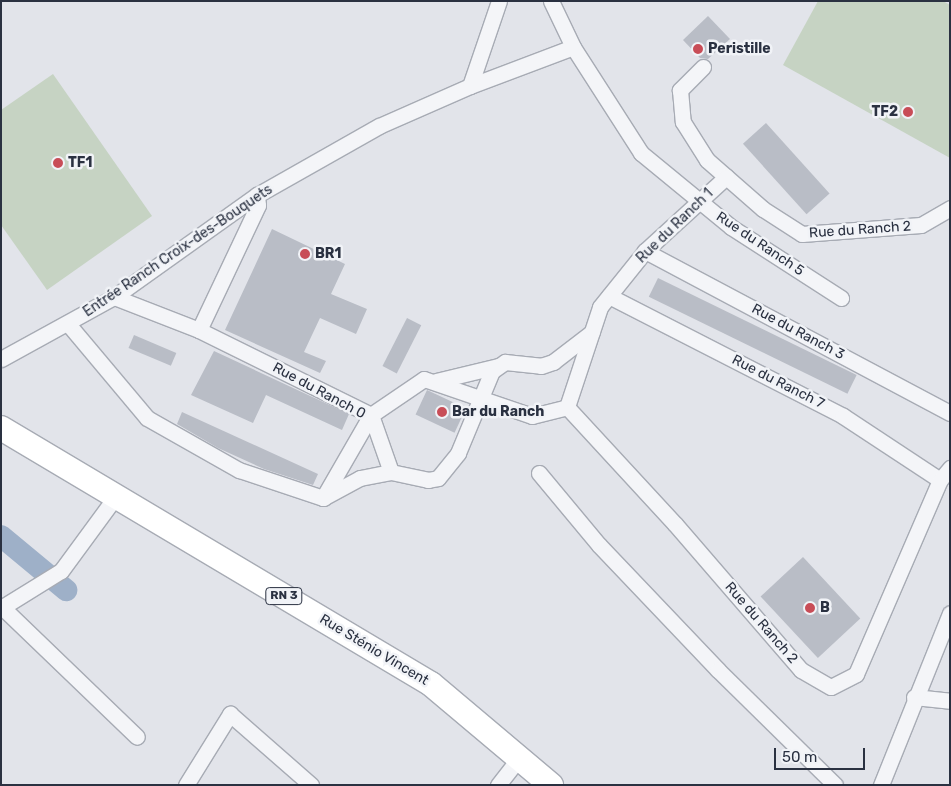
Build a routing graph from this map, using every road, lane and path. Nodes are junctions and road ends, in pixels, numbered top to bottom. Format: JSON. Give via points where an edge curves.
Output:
{"nodes":[{"id":1,"x":498,"y":1,"type":"edge"},
{"id":2,"x":551,"y":1,"type":"edge"},
{"id":3,"x":573,"y":47,"type":"junction"},
{"id":4,"x":703,"y":68,"type":"dead end"},
{"id":5,"x":470,"y":86,"type":"junction"},
{"id":6,"x":726,"y":176,"type":"junction"},
{"id":7,"x":257,"y":195,"type":"junction"},
{"id":8,"x":700,"y":202,"type":"junction"},
{"id":9,"x":950,"y":208,"type":"edge"},
{"id":10,"x":645,"y":251,"type":"junction"},
{"id":11,"x":609,"y":296,"type":"junction"},
{"id":12,"x":114,"y":297,"type":"junction"},
{"id":13,"x":841,"y":298,"type":"dead end"},
{"id":14,"x":68,"y":325,"type":"junction"},
{"id":15,"x":199,"y":330,"type":"junction"},
{"id":16,"x":592,"y":332,"type":"junction"},
{"id":17,"x":1,"y":359,"type":"edge"},
{"id":18,"x":498,"y":366,"type":"junction"},
{"id":19,"x":436,"y":381,"type":"junction"},
{"id":20,"x":480,"y":399,"type":"junction"},
{"id":21,"x":567,"y":407,"type":"junction"},
{"id":22,"x":950,"y":413,"type":"edge"},
{"id":23,"x":371,"y":415,"type":"junction"},
{"id":24,"x":1,"y":428,"type":"edge"},
{"id":25,"x":950,"y":468,"type":"edge"},
{"id":26,"x":392,"y":472,"type":"junction"},
{"id":27,"x":540,"y":472,"type":"dead end"},
{"id":28,"x":940,"y":480,"type":"junction"},
{"id":29,"x":116,"y":496,"type":"junction"},
{"id":30,"x":323,"y":498,"type":"junction"},
{"id":31,"x":2,"y":608,"type":"edge"},
{"id":32,"x":950,"y":613,"type":"edge"},
{"id":33,"x":914,"y":697,"type":"junction"},
{"id":34,"x":950,"y":701,"type":"edge"},
{"id":35,"x":138,"y":737,"type":"dead end"},
{"id":36,"x":520,"y":757,"type":"junction"},
{"id":37,"x":186,"y":785,"type":"edge"},
{"id":38,"x":311,"y":785,"type":"edge"},
{"id":39,"x":498,"y":785,"type":"edge"},
{"id":40,"x":551,"y":785,"type":"edge"},
{"id":41,"x":835,"y":785,"type":"edge"},
{"id":42,"x":881,"y":785,"type":"edge"}],
"edges":[{"from":1,"to":5,"type":"street"},
{"from":2,"to":3,"type":"street","name":"Rue du Ranch 5"},
{"from":3,"to":5,"type":"street","name":"Entrée Ranch Croix-des-Bouquets"},
{"from":3,"to":8,"type":"street","name":"Rue du Ranch 5","via":[[641,153]]},
{"from":4,"to":6,"type":"street","name":"Rue du Ranch 2","via":[[680,90],[683,122],[707,160]]},
{"from":5,"to":7,"type":"street","name":"Entrée Ranch Croix-des-Bouquets","via":[[379,126]]},
{"from":6,"to":8,"type":"street","name":"Rue du Ranch 1"},
{"from":6,"to":9,"type":"street","name":"Rue du Ranch 2","via":[[763,209],[802,234],[921,225]]},
{"from":7,"to":12,"type":"street","name":"Entrée Ranch Croix-des-Bouquets"},
{"from":7,"to":15,"type":"street","via":[[258,205]]},
{"from":8,"to":10,"type":"street","name":"Rue du Ranch 1"},
{"from":8,"to":13,"type":"street","name":"Rue du Ranch 5","via":[[731,227]]},
{"from":10,"to":11,"type":"street","name":"Rue du Ranch 1"},
{"from":10,"to":22,"type":"street","name":"Rue du Ranch 3"},
{"from":11,"to":16,"type":"street","name":"Rue du Ranch 1","via":[[600,307]]},
{"from":11,"to":28,"type":"street","name":"Rue du Ranch 7","via":[[843,416]]},
{"from":12,"to":14,"type":"street","name":"Entrée Ranch Croix-des-Bouquets"},
{"from":12,"to":15,"type":"street","name":"Rue du Ranch 0"},
{"from":14,"to":17,"type":"street","name":"Entrée Ranch Croix-des-Bouquets"},
{"from":14,"to":30,"type":"street","via":[[147,418],[239,470]]},
{"from":15,"to":23,"type":"street","name":"Rue du Ranch 0"},
{"from":16,"to":18,"type":"street","via":[[553,362],[541,366],[505,362]]},
{"from":16,"to":21,"type":"street","name":"Rue du Ranch 1"},
{"from":18,"to":19,"type":"street"},
{"from":18,"to":20,"type":"street"},
{"from":19,"to":20,"type":"street"},
{"from":19,"to":23,"type":"street","via":[[424,379]]},
{"from":20,"to":21,"type":"street","via":[[532,416]]},
{"from":20,"to":26,"type":"street","via":[[458,453],[438,478],[428,480]]},
{"from":21,"to":28,"type":"street","name":"Rue du Ranch 2","via":[[675,524],[801,670],[831,687],[856,674]]},
{"from":23,"to":26,"type":"street"},
{"from":23,"to":30,"type":"street","name":"Rue du Ranch 0"},
{"from":24,"to":29,"type":"main road","name":"Rue Sténio Vincent","number":"RN 3"},
{"from":25,"to":28,"type":"street","name":"Rue du Ranch 2"},
{"from":26,"to":30,"type":"street","via":[[360,478]]},
{"from":27,"to":41,"type":"street","via":[[599,545],[718,670]]},
{"from":29,"to":31,"type":"street","via":[[61,572]]},
{"from":29,"to":36,"type":"main road","name":"Rue Sténio Vincent","number":"RN 3","via":[[431,684]]},
{"from":31,"to":35,"type":"street"},
{"from":32,"to":33,"type":"street"},
{"from":33,"to":34,"type":"street"},
{"from":33,"to":42,"type":"street"},
{"from":36,"to":39,"type":"street"},
{"from":36,"to":40,"type":"main road","name":"Rue Sténio Vincent","number":"RN 3"},
{"from":37,"to":38,"type":"street","via":[[230,714]]}]}
